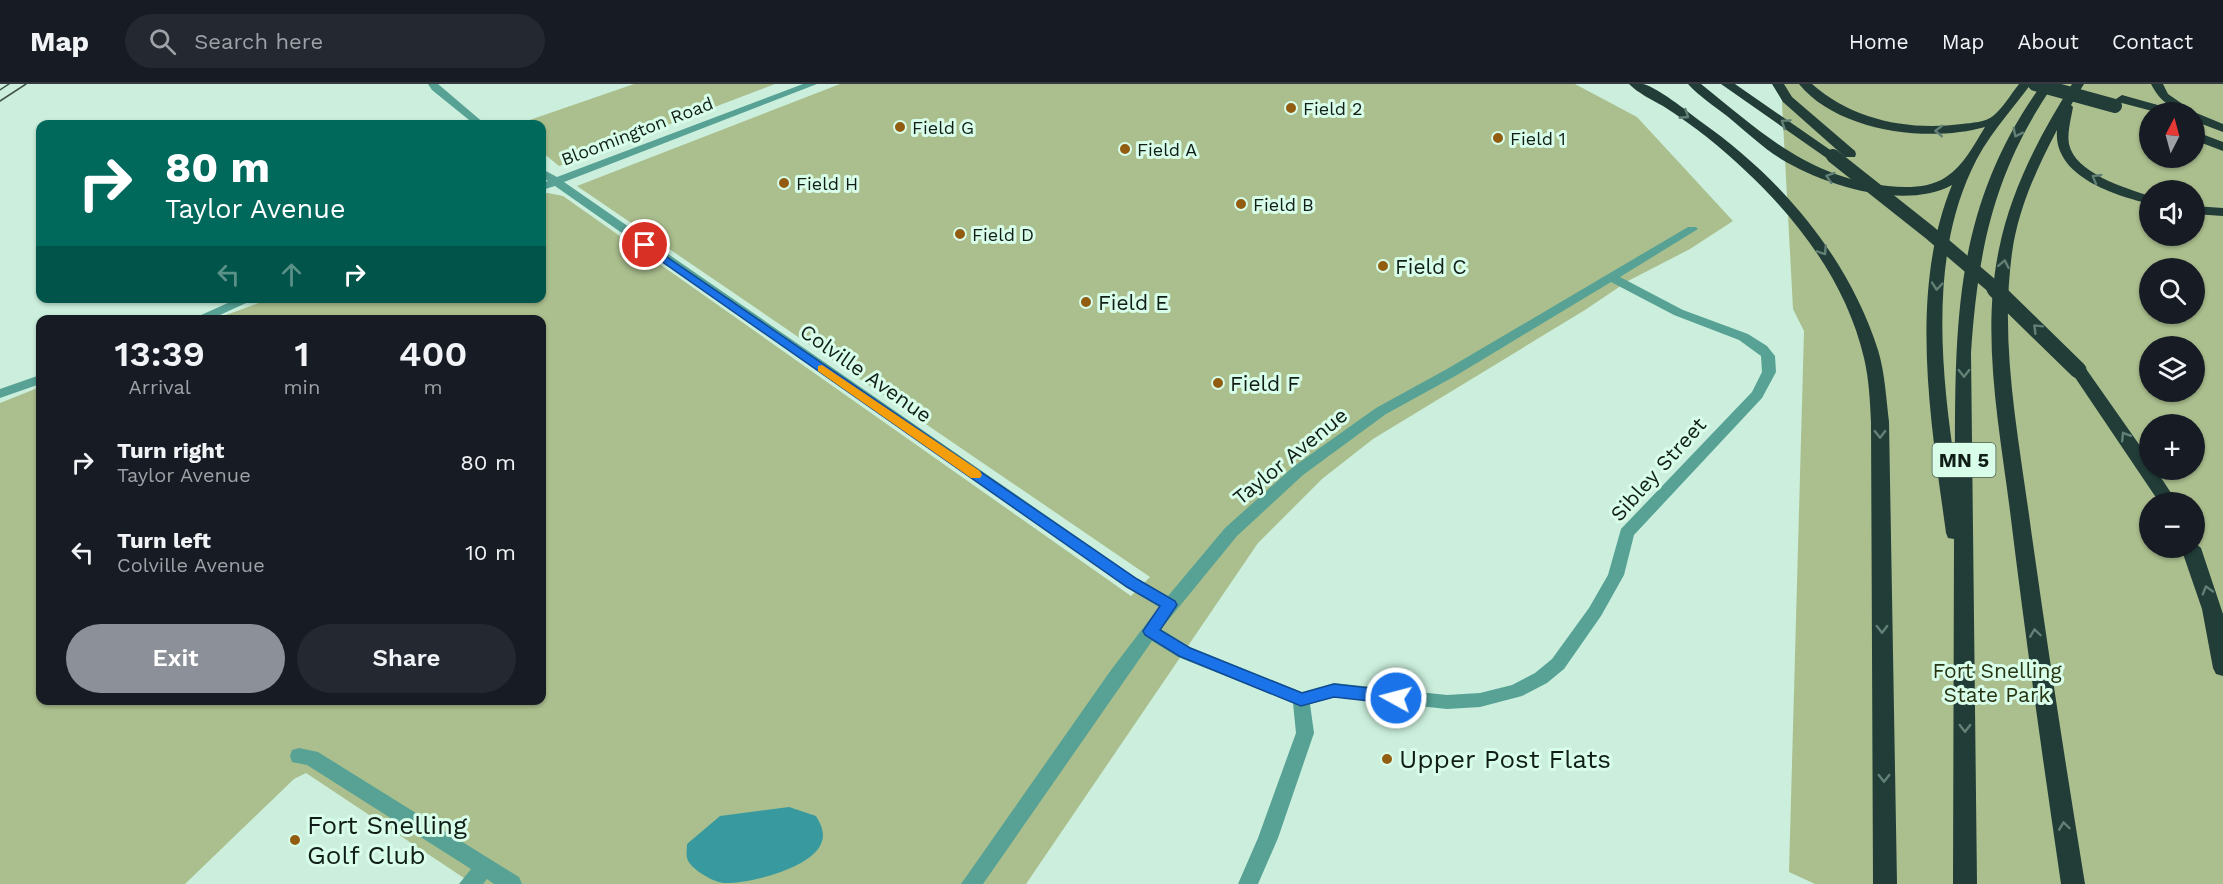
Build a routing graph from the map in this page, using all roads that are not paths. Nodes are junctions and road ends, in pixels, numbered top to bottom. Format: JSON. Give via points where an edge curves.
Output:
{"nodes":[{"id":1,"x":433,"y":84,"type":"edge"},
{"id":2,"x":812,"y":84,"type":"edge"},
{"id":3,"x":1635,"y":84,"type":"edge"},
{"id":4,"x":1679,"y":84,"type":"edge"},
{"id":5,"x":1694,"y":84,"type":"edge"},
{"id":6,"x":1727,"y":84,"type":"edge"},
{"id":7,"x":1778,"y":84,"type":"edge"},
{"id":8,"x":1805,"y":84,"type":"edge"},
{"id":9,"x":2025,"y":84,"type":"edge"},
{"id":10,"x":2035,"y":84,"type":"edge"},
{"id":11,"x":2048,"y":84,"type":"edge"},
{"id":12,"x":2069,"y":84,"type":"edge"},
{"id":13,"x":2078,"y":84,"type":"edge"},
{"id":14,"x":2157,"y":84,"type":"edge"},
{"id":15,"x":2067,"y":102,"type":"junction"},
{"id":16,"x":2118,"y":102,"type":"junction"},
{"id":17,"x":2172,"y":102,"type":"edge"},
{"id":18,"x":2139,"y":106,"type":"edge"},
{"id":19,"x":2139,"y":113,"type":"edge"},
{"id":20,"x":475,"y":120,"type":"edge"},
{"id":21,"x":1996,"y":120,"type":"junction"},
{"id":22,"x":2205,"y":122,"type":"edge"},
{"id":23,"x":2223,"y":128,"type":"edge"},
{"id":24,"x":2205,"y":132,"type":"edge"},
{"id":25,"x":1759,"y":136,"type":"junction"},
{"id":26,"x":2223,"y":137,"type":"edge"},
{"id":27,"x":2205,"y":140,"type":"edge"},
{"id":28,"x":2223,"y":147,"type":"edge"},
{"id":29,"x":1965,"y":169,"type":"junction"},
{"id":30,"x":548,"y":184,"type":"edge"},
{"id":31,"x":2139,"y":196,"type":"edge"},
{"id":32,"x":2205,"y":211,"type":"edge"},
{"id":33,"x":2223,"y":212,"type":"edge"},
{"id":34,"x":1907,"y":213,"type":"junction"},
{"id":35,"x":1692,"y":229,"type":"dead end"},
{"id":36,"x":1610,"y":277,"type":"junction"},
{"id":37,"x":238,"y":303,"type":"edge"},
{"id":38,"x":208,"y":315,"type":"edge"},
{"id":39,"x":36,"y":380,"type":"edge"},
{"id":40,"x":0,"y":394,"type":"edge"},
{"id":41,"x":2161,"y":492,"type":"edge"},
{"id":42,"x":2194,"y":558,"type":"edge"},
{"id":43,"x":1170,"y":605,"type":"junction"},
{"id":44,"x":1965,"y":606,"type":"junction"},
{"id":45,"x":1150,"y":631,"type":"junction"},
{"id":46,"x":2223,"y":668,"type":"edge"},
{"id":47,"x":1301,"y":699,"type":"junction"},
{"id":48,"x":299,"y":756,"type":"dead end"},
{"id":49,"x":486,"y":867,"type":"junction"},
{"id":50,"x":469,"y":884,"type":"edge"},
{"id":51,"x":512,"y":884,"type":"edge"},
{"id":52,"x":971,"y":884,"type":"edge"},
{"id":53,"x":1248,"y":884,"type":"edge"},
{"id":54,"x":1885,"y":884,"type":"edge"},
{"id":55,"x":1965,"y":884,"type":"edge"},
{"id":56,"x":2073,"y":884,"type":"edge"}],
"edges":[{"from":1,"to":20,"type":"street"},
{"from":2,"to":30,"type":"street","name":"Bloomington Road"},
{"from":3,"to":54,"type":"highway","one_way":true,"via":[[1696,122],[1730,149],[1791,210],[1836,272],[1870,350],[1880,422]]},
{"from":4,"to":25,"type":"highway"},
{"from":5,"to":25,"type":"highway"},
{"from":34,"to":6,"type":"highway","one_way":true,"bridge":true,"via":[[1833,156]]},
{"from":7,"to":34,"type":"highway","bridge":true,"via":[[1787,99],[1850,154]]},
{"from":21,"to":8,"type":"highway","one_way":true,"via":[[1980,127],[1950,131],[1894,126],[1841,110],[1819,98]]},
{"from":9,"to":21,"type":"highway"},
{"from":10,"to":16,"type":"highway","bridge":true},
{"from":11,"to":44,"type":"highway","number":"MN 5","one_way":true,"via":[[2019,127],[1997,173],[1972,263],[1963,354]]},
{"from":12,"to":16,"type":"highway"},
{"from":13,"to":15,"type":"highway","number":"MN 5"},
{"from":14,"to":17,"type":"highway","via":[[2163,96]]},
{"from":31,"to":15,"type":"highway","one_way":true,"via":[[2110,186],[2071,161],[2063,145]]},
{"from":56,"to":15,"type":"highway","number":"MN 5","one_way":true,"via":[[2007,422],[2000,322],[2002,275],[2014,215],[2041,148]]},
{"from":16,"to":18,"type":"highway"},
{"from":16,"to":19,"type":"highway"},
{"from":21,"to":29,"type":"highway"},
{"from":22,"to":23,"type":"highway"},
{"from":24,"to":26,"type":"highway"},
{"from":29,"to":25,"type":"highway","one_way":true,"via":[[1936,187],[1899,190],[1857,185],[1798,165]]},
{"from":27,"to":28,"type":"highway"},
{"from":29,"to":44,"type":"highway","one_way":true,"via":[[1948,209],[1933,332],[1943,445]]},
{"from":30,"to":43,"type":"street","name":"Colville Avenue","via":[[1132,583]]},
{"from":32,"to":33,"type":"highway"},
{"from":41,"to":34,"type":"highway","one_way":true,"bridge":true,"via":[[2078,369],[2015,306]]},
{"from":35,"to":36,"type":"street","name":"Taylor Avenue"},
{"from":36,"to":43,"type":"street","name":"Taylor Avenue","via":[[1381,411],[1298,471],[1231,532]]},
{"from":36,"to":47,"type":"street","name":"Sibley Street","via":[[1690,318],[1724,328],[1758,346],[1770,364],[1767,381],[1627,533],[1616,575],[1595,612],[1558,664],[1541,678],[1516,691],[1480,700],[1447,702],[1334,690]]},
{"from":37,"to":38,"type":"street"},
{"from":39,"to":40,"type":"street"},
{"from":46,"to":42,"type":"highway","one_way":true,"via":[[2212,609]]},
{"from":43,"to":45,"type":"street","name":"Taylor Avenue"},
{"from":44,"to":55,"type":"highway","number":"MN 5","one_way":true},
{"from":45,"to":47,"type":"street","via":[[1184,652]]},
{"from":45,"to":52,"type":"street","name":"Taylor Avenue"},
{"from":47,"to":53,"type":"street","via":[[1305,733]]},
{"from":48,"to":49,"type":"street","via":[[311,758]]},
{"from":49,"to":50,"type":"street"},
{"from":49,"to":51,"type":"street"}]}
